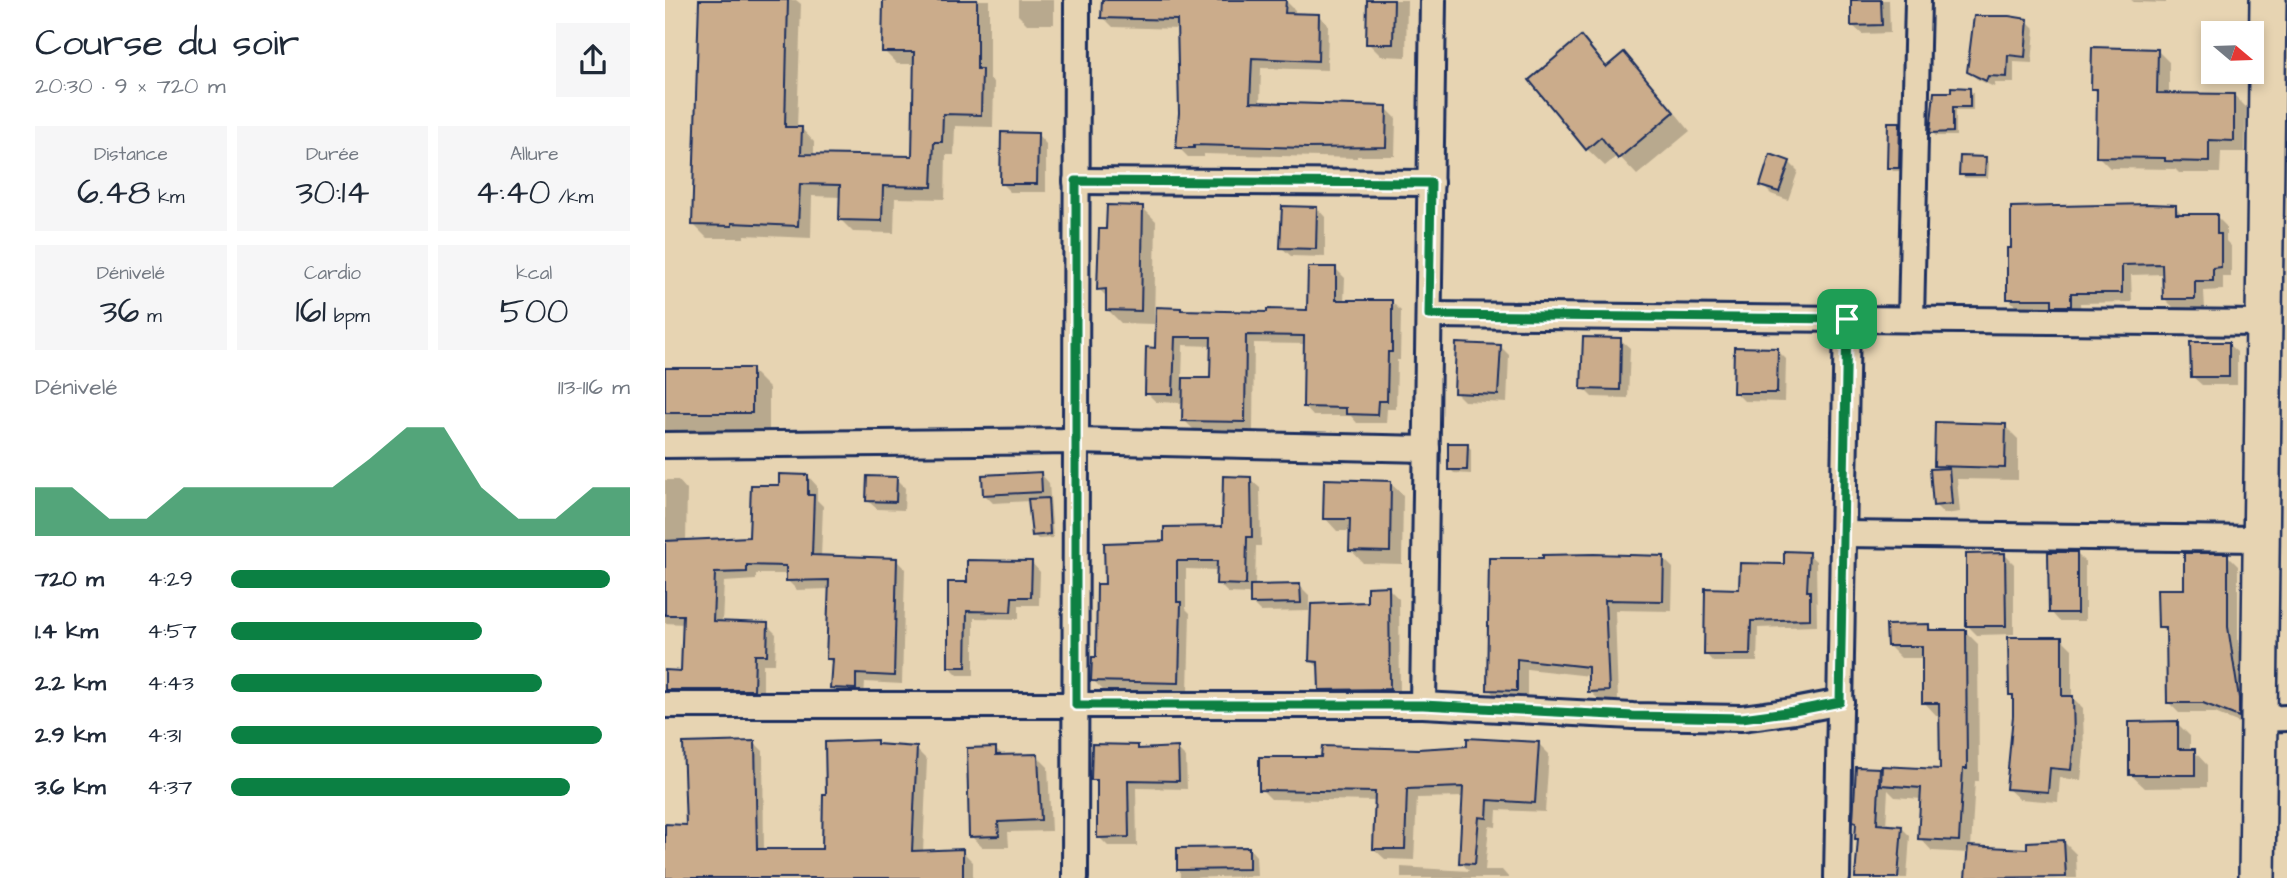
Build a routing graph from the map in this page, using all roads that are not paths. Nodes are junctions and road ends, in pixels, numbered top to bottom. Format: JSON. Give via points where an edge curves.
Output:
{"nodes":[{"id":1,"x":1077,"y":0,"type":"edge"},
{"id":2,"x":1433,"y":0,"type":"edge"},
{"id":3,"x":1918,"y":0,"type":"edge"},
{"id":4,"x":2268,"y":0,"type":"edge"},
{"id":5,"x":1076,"y":181,"type":"junction"},
{"id":6,"x":1431,"y":183,"type":"junction"},
{"id":7,"x":1429,"y":315,"type":"junction"},
{"id":8,"x":1847,"y":319,"type":"junction"},
{"id":9,"x":1911,"y":320,"type":"junction"},
{"id":10,"x":2264,"y":323,"type":"junction"},
{"id":11,"x":1076,"y":441,"type":"junction"},
{"id":12,"x":665,"y":445,"type":"edge"},
{"id":13,"x":1427,"y":449,"type":"junction"},
{"id":14,"x":1843,"y":534,"type":"junction"},
{"id":15,"x":2261,"y":539,"type":"junction"},
{"id":16,"x":1840,"y":702,"type":"junction"},
{"id":17,"x":665,"y":705,"type":"edge"},
{"id":18,"x":1076,"y":705,"type":"junction"},
{"id":19,"x":1423,"y":705,"type":"junction"},
{"id":20,"x":2274,"y":718,"type":"edge"},
{"id":21,"x":1075,"y":878,"type":"edge"},
{"id":22,"x":1837,"y":878,"type":"edge"},
{"id":23,"x":2257,"y":878,"type":"edge"}],
"edges":[{"from":1,"to":5,"type":"street"},
{"from":2,"to":6,"type":"street"},
{"from":3,"to":9,"type":"street"},
{"from":4,"to":10,"type":"street"},
{"from":5,"to":6,"type":"street"},
{"from":5,"to":11,"type":"street"},
{"from":6,"to":7,"type":"street"},
{"from":7,"to":8,"type":"street"},
{"from":7,"to":13,"type":"street"},
{"from":8,"to":9,"type":"street"},
{"from":8,"to":14,"type":"street"},
{"from":9,"to":10,"type":"street"},
{"from":10,"to":15,"type":"street"},
{"from":11,"to":12,"type":"street"},
{"from":11,"to":13,"type":"street"},
{"from":11,"to":18,"type":"street"},
{"from":13,"to":19,"type":"street"},
{"from":14,"to":15,"type":"street"},
{"from":14,"to":16,"type":"street"},
{"from":15,"to":20,"type":"street"},
{"from":16,"to":19,"type":"street","via":[[1742,718]]},
{"from":16,"to":22,"type":"street"},
{"from":17,"to":18,"type":"street"},
{"from":18,"to":19,"type":"street"},
{"from":18,"to":21,"type":"street"},
{"from":20,"to":23,"type":"street"}]}
